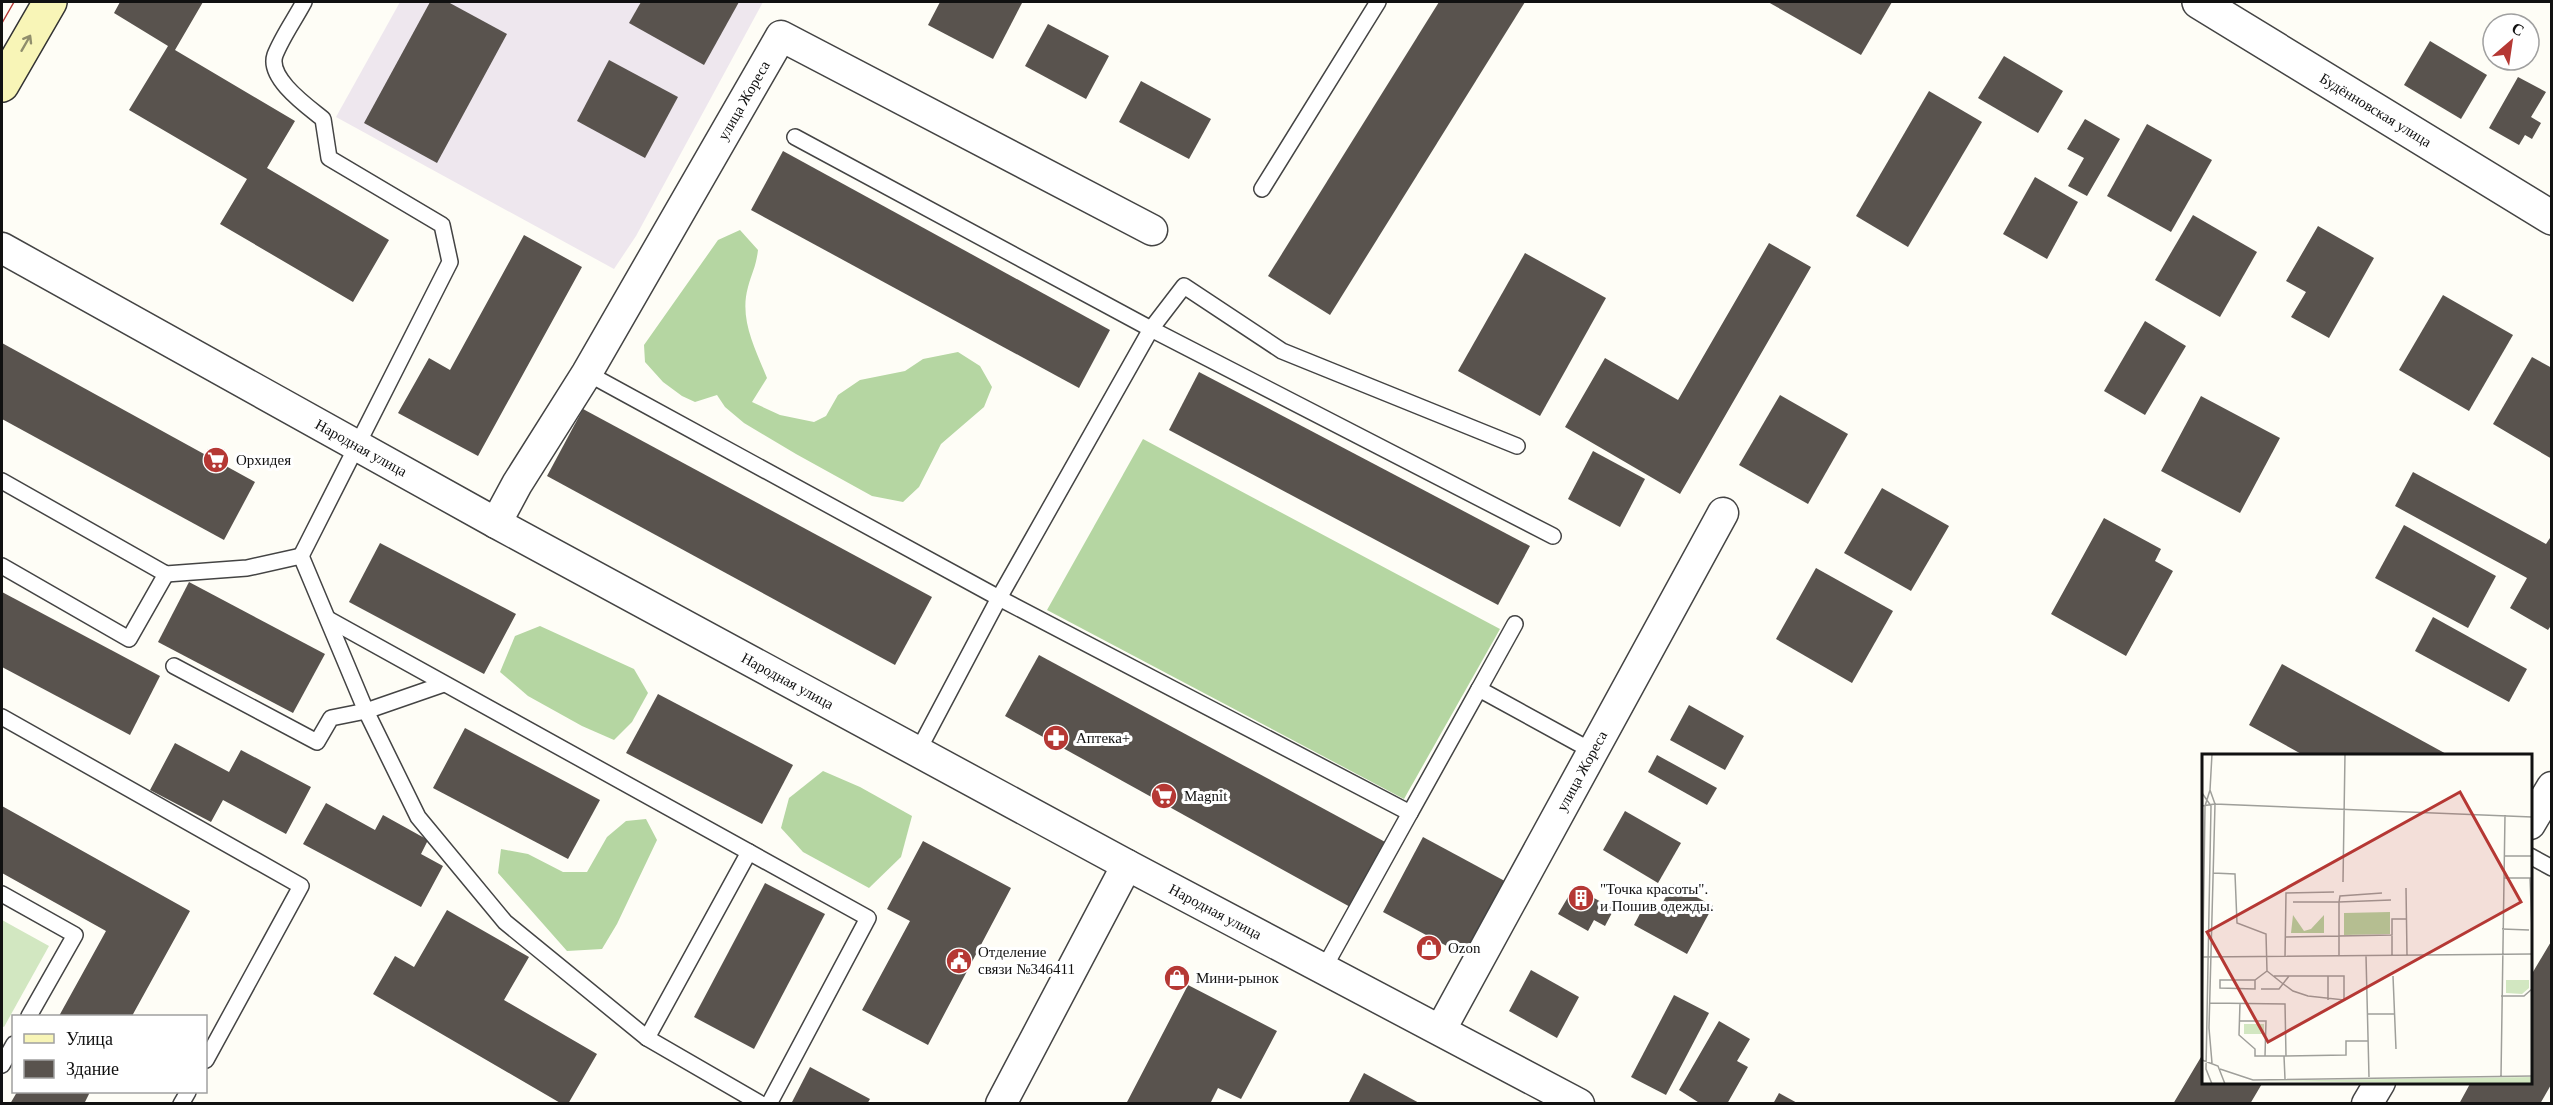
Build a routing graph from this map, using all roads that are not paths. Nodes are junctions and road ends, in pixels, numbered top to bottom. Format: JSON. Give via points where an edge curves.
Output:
{"nodes":[{"id":1,"x":50,"y":2,"type":"edge"},
{"id":2,"x":304,"y":2,"type":"edge"},
{"id":3,"x":1378,"y":2,"type":"edge"},
{"id":4,"x":2199,"y":2,"type":"edge"},
{"id":5,"x":2,"y":85,"type":"edge"},
{"id":6,"x":795,"y":137,"type":"dead end"},
{"id":7,"x":1262,"y":189,"type":"dead end"},
{"id":8,"x":2552,"y":218,"type":"edge"},
{"id":9,"x":1152,"y":230,"type":"dead end"},
{"id":10,"x":2,"y":248,"type":"edge"},
{"id":11,"x":1151,"y":329,"type":"junction"},
{"id":12,"x":587,"y":373,"type":"junction"},
{"id":13,"x":356,"y":445,"type":"junction"},
{"id":14,"x":1517,"y":446,"type":"dead end"},
{"id":15,"x":2,"y":481,"type":"edge"},
{"id":16,"x":1723,"y":513,"type":"dead end"},
{"id":17,"x":496,"y":523,"type":"junction"},
{"id":18,"x":1553,"y":536,"type":"dead end"},
{"id":19,"x":301,"y":556,"type":"junction"},
{"id":20,"x":2,"y":566,"type":"edge"},
{"id":21,"x":166,"y":574,"type":"junction"},
{"id":22,"x":999,"y":598,"type":"junction"},
{"id":23,"x":330,"y":620,"type":"junction"},
{"id":24,"x":1515,"y":624,"type":"dead end"},
{"id":25,"x":174,"y":666,"type":"dead end"},
{"id":26,"x":444,"y":684,"type":"junction"},
{"id":27,"x":1479,"y":689,"type":"junction"},
{"id":28,"x":366,"y":711,"type":"junction"},
{"id":29,"x":2,"y":717,"type":"edge"},
{"id":30,"x":918,"y":751,"type":"junction"},
{"id":31,"x":1592,"y":751,"type":"junction"},
{"id":32,"x":2552,"y":787,"type":"edge"},
{"id":33,"x":1410,"y":813,"type":"junction"},
{"id":34,"x":2532,"y":821,"type":"edge"},
{"id":35,"x":749,"y":852,"type":"junction"},
{"id":36,"x":2532,"y":857,"type":"edge"},
{"id":37,"x":1127,"y":865,"type":"junction"},
{"id":38,"x":2552,"y":868,"type":"edge"},
{"id":39,"x":2,"y":894,"type":"edge"},
{"id":40,"x":1324,"y":968,"type":"junction"},
{"id":41,"x":30,"y":1015,"type":"edge"},
{"id":42,"x":1441,"y":1029,"type":"junction"},
{"id":43,"x":647,"y":1038,"type":"junction"},
{"id":44,"x":12,"y":1048,"type":"edge"},
{"id":45,"x":207,"y":1058,"type":"edge"},
{"id":46,"x":2,"y":1065,"type":"edge"},
{"id":47,"x":2379,"y":1084,"type":"edge"},
{"id":48,"x":760,"y":1104,"type":"edge"},
{"id":49,"x":769,"y":1104,"type":"edge"},
{"id":50,"x":1001,"y":1104,"type":"edge"},
{"id":51,"x":1579,"y":1104,"type":"edge"},
{"id":52,"x":2367,"y":1104,"type":"edge"}],
"edges":[{"from":5,"to":1,"type":"main road","one_way":true},
{"from":2,"to":13,"type":"lane","via":[[274,57],[277,76],[323,119],[329,158],[442,225],[450,262]]},
{"from":3,"to":7,"type":"lane"},
{"from":4,"to":8,"type":"street","name":"Будённовская улица"},
{"from":6,"to":11,"type":"lane"},
{"from":9,"to":12,"type":"street","name":"улица Жореса","via":[[781,36]]},
{"from":10,"to":13,"type":"street","name":"Народная улица"},
{"from":11,"to":14,"type":"lane","via":[[1184,286],[1282,351]]},
{"from":11,"to":18,"type":"lane"},
{"from":11,"to":22,"type":"lane"},
{"from":12,"to":17,"type":"street","name":"улица Жореса"},
{"from":12,"to":22,"type":"lane"},
{"from":13,"to":17,"type":"street","name":"Народная улица"},
{"from":13,"to":19,"type":"lane"},
{"from":15,"to":21,"type":"lane"},
{"from":16,"to":31,"type":"street","name":"улица Жореса"},
{"from":17,"to":30,"type":"street","name":"Народная улица"},
{"from":19,"to":21,"type":"lane","via":[[247,568]]},
{"from":19,"to":23,"type":"lane"},
{"from":20,"to":21,"type":"lane","via":[[129,639]]},
{"from":22,"to":30,"type":"lane"},
{"from":22,"to":33,"type":"lane"},
{"from":23,"to":26,"type":"lane"},
{"from":23,"to":28,"type":"lane"},
{"from":24,"to":27,"type":"lane"},
{"from":25,"to":28,"type":"lane","via":[[318,742],[331,718]]},
{"from":26,"to":28,"type":"lane"},
{"from":26,"to":35,"type":"lane"},
{"from":27,"to":31,"type":"lane"},
{"from":27,"to":33,"type":"lane"},
{"from":28,"to":43,"type":"lane","via":[[418,818],[498,913]]},
{"from":29,"to":45,"type":"lane","via":[[301,886]]},
{"from":30,"to":37,"type":"street","name":"Народная улица"},
{"from":31,"to":42,"type":"street","name":"улица Жореса"},
{"from":32,"to":34,"type":"street"},
{"from":33,"to":40,"type":"lane"},
{"from":35,"to":43,"type":"lane"},
{"from":35,"to":49,"type":"lane","via":[[868,918]]},
{"from":36,"to":38,"type":"lane"},
{"from":37,"to":40,"type":"street","name":"Народная улица"},
{"from":37,"to":50,"type":"street"},
{"from":39,"to":41,"type":"lane","via":[[75,935]]},
{"from":40,"to":42,"type":"street","name":"Народная улица"},
{"from":42,"to":51,"type":"street","name":"Народная улица"},
{"from":43,"to":48,"type":"lane"},
{"from":44,"to":46,"type":"lane"},
{"from":47,"to":52,"type":"street"}]}
